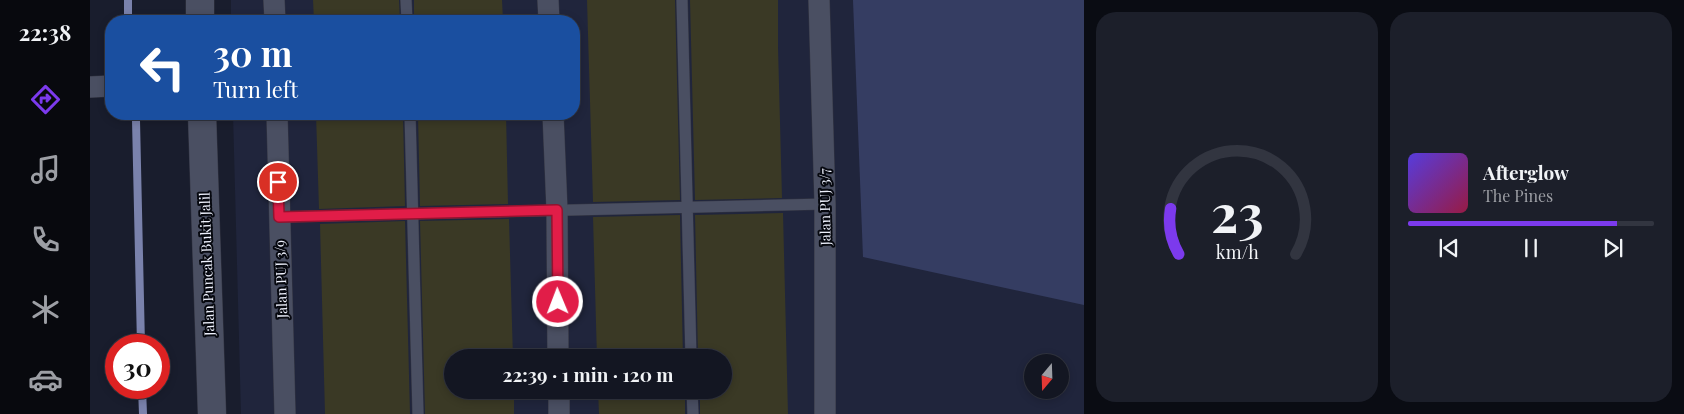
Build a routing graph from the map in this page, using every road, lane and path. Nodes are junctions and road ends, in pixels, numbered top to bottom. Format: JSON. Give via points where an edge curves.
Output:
{"nodes":[{"id":1,"x":200,"y":0,"type":"edge"},
{"id":2,"x":274,"y":0,"type":"edge"},
{"id":3,"x":406,"y":0,"type":"edge"},
{"id":4,"x":548,"y":0,"type":"edge"},
{"id":5,"x":682,"y":0,"type":"edge"},
{"id":6,"x":819,"y":0,"type":"edge"},
{"id":7,"x":200,"y":15,"type":"edge"},
{"id":8,"x":275,"y":15,"type":"edge"},
{"id":9,"x":407,"y":15,"type":"edge"},
{"id":10,"x":549,"y":15,"type":"edge"},
{"id":11,"x":105,"y":86,"type":"edge"},
{"id":12,"x":90,"y":87,"type":"edge"},
{"id":13,"x":202,"y":120,"type":"edge"},
{"id":14,"x":277,"y":120,"type":"edge"},
{"id":15,"x":410,"y":120,"type":"edge"},
{"id":16,"x":553,"y":120,"type":"edge"},
{"id":17,"x":825,"y":204,"type":"junction"},
{"id":18,"x":688,"y":207,"type":"junction"},
{"id":19,"x":557,"y":210,"type":"junction"},
{"id":20,"x":413,"y":214,"type":"junction"},
{"id":21,"x":279,"y":217,"type":"junction"},
{"id":22,"x":558,"y":349,"type":"edge"},
{"id":23,"x":692,"y":349,"type":"edge"},
{"id":24,"x":559,"y":399,"type":"edge"},
{"id":25,"x":692,"y":399,"type":"edge"},
{"id":26,"x":212,"y":414,"type":"edge"},
{"id":27,"x":285,"y":414,"type":"edge"},
{"id":28,"x":418,"y":414,"type":"edge"},
{"id":29,"x":559,"y":414,"type":"edge"},
{"id":30,"x":693,"y":414,"type":"edge"},
{"id":31,"x":824,"y":414,"type":"edge"}],
"edges":[{"from":1,"to":7,"type":"street"},
{"from":2,"to":8,"type":"street"},
{"from":3,"to":9,"type":"lane"},
{"from":4,"to":10,"type":"street"},
{"from":5,"to":18,"type":"lane"},
{"from":6,"to":17,"type":"street","name":"Jalan PUJ 3/7"},
{"from":11,"to":12,"type":"street"},
{"from":13,"to":26,"type":"street","name":"Jalan Puncak Bukit Jalil"},
{"from":14,"to":21,"type":"street","name":"Jalan PUJ 3/9"},
{"from":15,"to":20,"type":"lane"},
{"from":16,"to":19,"type":"street"},
{"from":17,"to":18,"type":"lane"},
{"from":17,"to":31,"type":"street","name":"Jalan PUJ 3/7"},
{"from":18,"to":19,"type":"lane"},
{"from":18,"to":23,"type":"lane"},
{"from":19,"to":20,"type":"lane"},
{"from":19,"to":22,"type":"street"},
{"from":20,"to":21,"type":"lane"},
{"from":20,"to":28,"type":"lane"},
{"from":21,"to":27,"type":"street","name":"Jalan PUJ 3/9"},
{"from":24,"to":29,"type":"street"},
{"from":25,"to":30,"type":"lane"}]}
